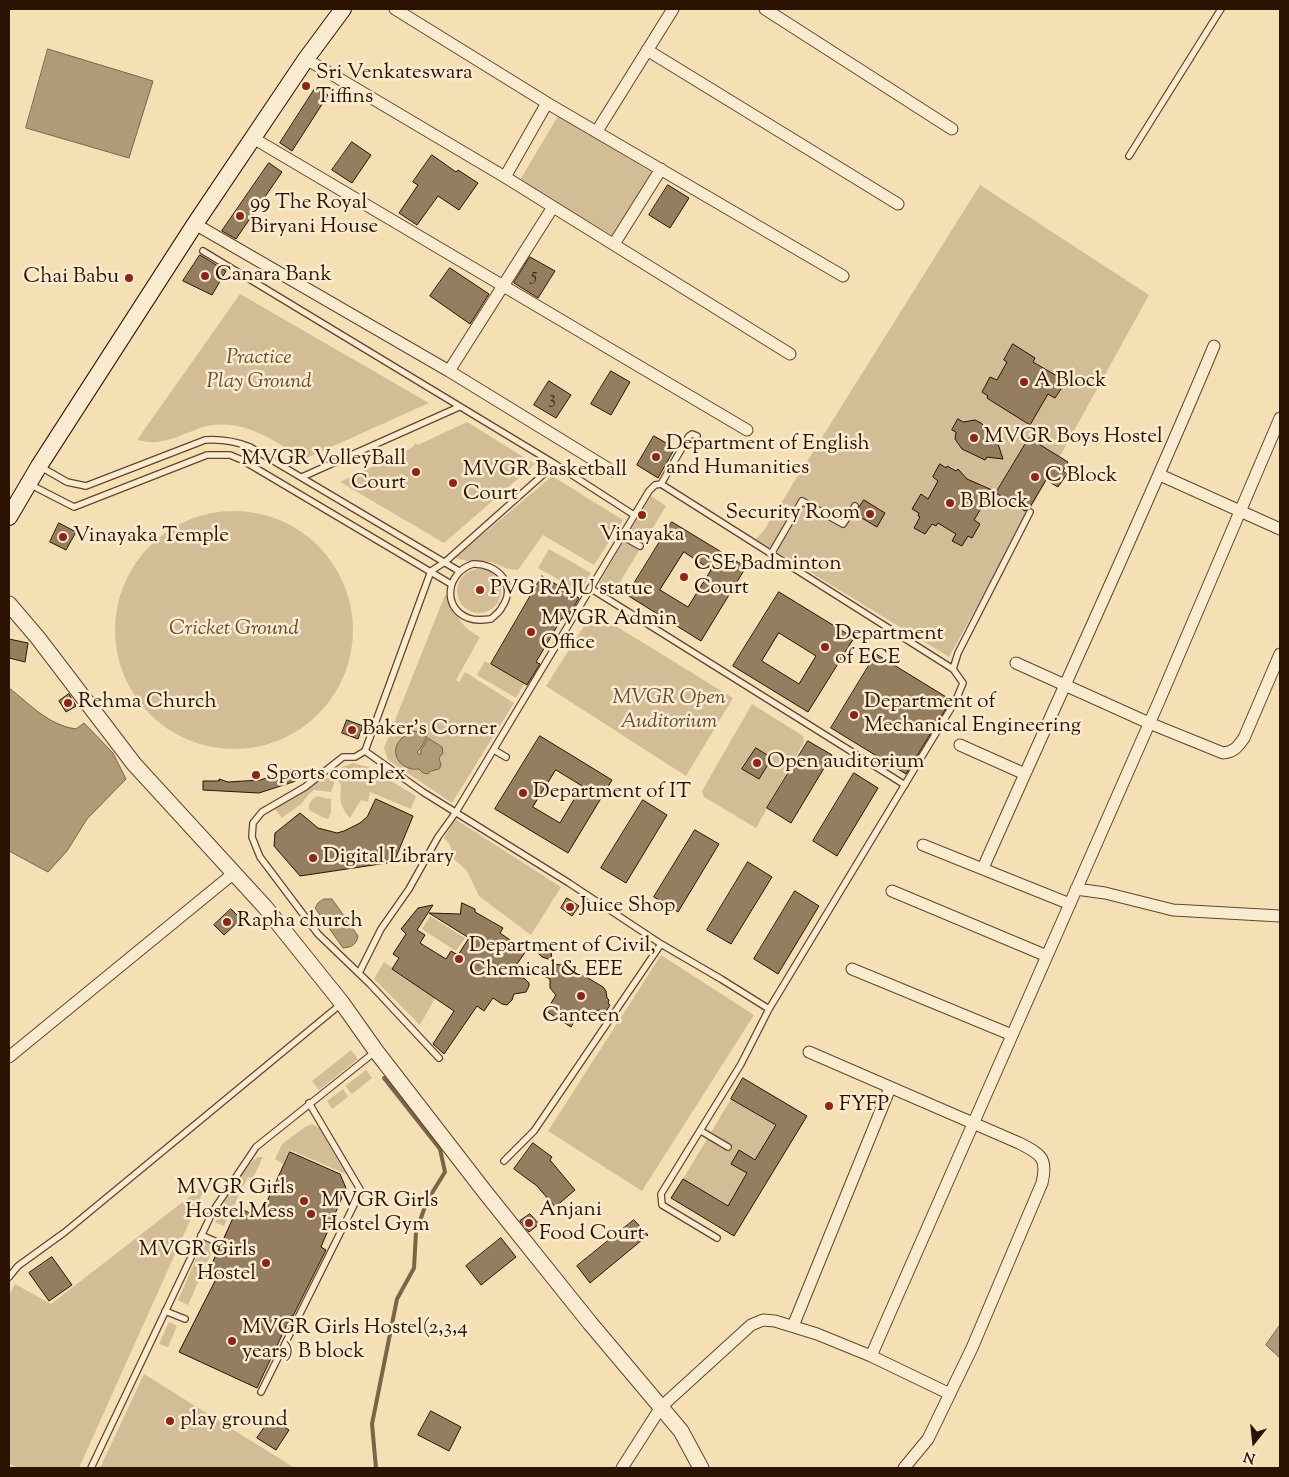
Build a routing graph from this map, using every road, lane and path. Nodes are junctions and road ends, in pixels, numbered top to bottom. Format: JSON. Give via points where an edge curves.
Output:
{"nodes":[{"id":1,"x":343,"y":9,"type":"edge"},
{"id":2,"x":395,"y":9,"type":"edge"},
{"id":3,"x":672,"y":9,"type":"edge"},
{"id":4,"x":765,"y":9,"type":"edge"},
{"id":5,"x":1221,"y":9,"type":"edge"},
{"id":6,"x":647,"y":50,"type":"junction"},
{"id":7,"x":306,"y":59,"type":"junction"},
{"id":8,"x":547,"y":103,"type":"junction"},
{"id":9,"x":952,"y":129,"type":"dead end"},
{"id":10,"x":597,"y":132,"type":"junction"},
{"id":11,"x":253,"y":138,"type":"junction"},
{"id":12,"x":1129,"y":156,"type":"dead end"},
{"id":13,"x":661,"y":169,"type":"junction"},
{"id":14,"x":505,"y":177,"type":"junction"},
{"id":15,"x":898,"y":204,"type":"dead end"},
{"id":16,"x":553,"y":207,"type":"junction"},
{"id":17,"x":195,"y":224,"type":"junction"},
{"id":18,"x":614,"y":244,"type":"junction"},
{"id":19,"x":203,"y":251,"type":"dead end"},
{"id":20,"x":843,"y":276,"type":"dead end"},
{"id":21,"x":502,"y":286,"type":"junction"},
{"id":22,"x":1214,"y":346,"type":"dead end"},
{"id":23,"x":790,"y":354,"type":"dead end"},
{"id":24,"x":449,"y":372,"type":"junction"},
{"id":25,"x":459,"y":407,"type":"junction"},
{"id":26,"x":1280,"y":418,"type":"edge"},
{"id":27,"x":747,"y":430,"type":"dead end"},
{"id":28,"x":697,"y":436,"type":"dead end"},
{"id":29,"x":555,"y":464,"type":"junction"},
{"id":30,"x":39,"y":466,"type":"junction"},
{"id":31,"x":612,"y":470,"type":"dead end"},
{"id":32,"x":1160,"y":475,"type":"junction"},
{"id":33,"x":302,"y":477,"type":"junction"},
{"id":34,"x":30,"y":484,"type":"junction"},
{"id":35,"x":661,"y":484,"type":"junction"},
{"id":36,"x":855,"y":506,"type":"dead end"},
{"id":37,"x":1241,"y":510,"type":"junction"},
{"id":38,"x":1030,"y":512,"type":"dead end"},
{"id":39,"x":634,"y":515,"type":"junction"},
{"id":40,"x":9,"y":517,"type":"edge"},
{"id":41,"x":1280,"y":529,"type":"edge"},
{"id":42,"x":622,"y":536,"type":"junction"},
{"id":43,"x":640,"y":546,"type":"dead end"},
{"id":44,"x":771,"y":554,"type":"junction"},
{"id":45,"x":445,"y":562,"type":"junction"},
{"id":46,"x":431,"y":571,"type":"junction"},
{"id":47,"x":459,"y":571,"type":"junction"},
{"id":48,"x":451,"y":584,"type":"junction"},
{"id":49,"x":590,"y":588,"type":"junction"},
{"id":50,"x":9,"y":604,"type":"edge"},
{"id":51,"x":1280,"y":654,"type":"edge"},
{"id":52,"x":1016,"y":663,"type":"dead end"},
{"id":53,"x":954,"y":669,"type":"junction"},
{"id":54,"x":1064,"y":685,"type":"junction"},
{"id":55,"x":1149,"y":723,"type":"junction"},
{"id":56,"x":960,"y":746,"type":"dead end"},
{"id":57,"x":494,"y":750,"type":"junction"},
{"id":58,"x":365,"y":751,"type":"junction"},
{"id":59,"x":506,"y":757,"type":"dead end"},
{"id":60,"x":1025,"y":774,"type":"junction"},
{"id":61,"x":905,"y":785,"type":"junction"},
{"id":62,"x":456,"y":812,"type":"junction"},
{"id":63,"x":923,"y":845,"type":"dead end"},
{"id":64,"x":983,"y":868,"type":"junction"},
{"id":65,"x":234,"y":873,"type":"junction"},
{"id":66,"x":1076,"y":889,"type":"junction"},
{"id":67,"x":892,"y":891,"type":"dead end"},
{"id":68,"x":1070,"y":904,"type":"junction"},
{"id":69,"x":1280,"y":916,"type":"edge"},
{"id":70,"x":661,"y":944,"type":"junction"},
{"id":71,"x":1047,"y":956,"type":"junction"},
{"id":72,"x":852,"y":969,"type":"dead end"},
{"id":73,"x":359,"y":974,"type":"junction"},
{"id":74,"x":342,"y":1003,"type":"junction"},
{"id":75,"x":769,"y":1009,"type":"junction"},
{"id":76,"x":1012,"y":1035,"type":"junction"},
{"id":77,"x":376,"y":1051,"type":"junction"},
{"id":78,"x":808,"y":1052,"type":"dead end"},
{"id":79,"x":9,"y":1056,"type":"edge"},
{"id":80,"x":439,"y":1058,"type":"dead end"},
{"id":81,"x":890,"y":1088,"type":"junction"},
{"id":82,"x":309,"y":1103,"type":"junction"},
{"id":83,"x":973,"y":1124,"type":"junction"},
{"id":84,"x":702,"y":1130,"type":"junction"},
{"id":85,"x":728,"y":1147,"type":"dead end"},
{"id":86,"x":504,"y":1161,"type":"dead end"},
{"id":87,"x":201,"y":1235,"type":"junction"},
{"id":88,"x":717,"y":1238,"type":"dead end"},
{"id":89,"x":219,"y":1243,"type":"dead end"},
{"id":90,"x":9,"y":1276,"type":"edge"},
{"id":91,"x":165,"y":1311,"type":"junction"},
{"id":92,"x":185,"y":1320,"type":"dead end"},
{"id":93,"x":793,"y":1326,"type":"junction"},
{"id":94,"x":870,"y":1356,"type":"junction"},
{"id":95,"x":261,"y":1392,"type":"dead end"},
{"id":96,"x":950,"y":1394,"type":"junction"},
{"id":97,"x":661,"y":1407,"type":"junction"},
{"id":98,"x":91,"y":1468,"type":"edge"},
{"id":99,"x":622,"y":1468,"type":"edge"},
{"id":100,"x":701,"y":1468,"type":"edge"},
{"id":101,"x":904,"y":1468,"type":"edge"}],
"edges":[{"from":1,"to":7,"type":"main road"},
{"from":2,"to":8,"type":"street"},
{"from":3,"to":6,"type":"street"},
{"from":4,"to":9,"type":"street"},
{"from":5,"to":12,"type":"lane"},
{"from":6,"to":10,"type":"street"},
{"from":6,"to":15,"type":"street"},
{"from":7,"to":11,"type":"main road"},
{"from":7,"to":14,"type":"street"},
{"from":8,"to":10,"type":"street"},
{"from":8,"to":14,"type":"street"},
{"from":10,"to":13,"type":"street"},
{"from":11,"to":17,"type":"main road"},
{"from":11,"to":21,"type":"street"},
{"from":13,"to":18,"type":"street"},
{"from":13,"to":20,"type":"street"},
{"from":14,"to":16,"type":"street"},
{"from":16,"to":18,"type":"street"},
{"from":16,"to":21,"type":"street"},
{"from":17,"to":24,"type":"street"},
{"from":17,"to":30,"type":"main road"},
{"from":18,"to":23,"type":"street"},
{"from":19,"to":25,"type":"lane"},
{"from":21,"to":24,"type":"street"},
{"from":21,"to":27,"type":"street"},
{"from":22,"to":32,"type":"street"},
{"from":24,"to":31,"type":"street"},
{"from":25,"to":29,"type":"lane"},
{"from":25,"to":33,"type":"lane"},
{"from":26,"to":37,"type":"street"},
{"from":28,"to":35,"type":"lane","via":[[688,436]]},
{"from":29,"to":39,"type":"lane"},
{"from":29,"to":45,"type":"lane"},
{"from":30,"to":33,"type":"lane","via":[[67,482],[86,486],[205,440],[222,439],[250,447]]},
{"from":30,"to":34,"type":"main road"},
{"from":32,"to":37,"type":"street"},
{"from":32,"to":54,"type":"street"},
{"from":33,"to":45,"type":"lane"},
{"from":34,"to":40,"type":"main road"},
{"from":34,"to":46,"type":"lane","via":[[74,507],[207,455],[230,455]]},
{"from":35,"to":39,"type":"lane","via":[[649,491]]},
{"from":35,"to":44,"type":"lane"},
{"from":36,"to":44,"type":"lane","via":[[843,524],[802,501]]},
{"from":37,"to":41,"type":"street"},
{"from":37,"to":55,"type":"street"},
{"from":38,"to":53,"type":"lane","via":[[958,653]]},
{"from":39,"to":42,"type":"lane"},
{"from":42,"to":43,"type":"lane"},
{"from":42,"to":49,"type":"lane"},
{"from":44,"to":53,"type":"lane"},
{"from":45,"to":46,"type":"lane"},
{"from":45,"to":47,"type":"lane"},
{"from":46,"to":48,"type":"lane"},
{"from":46,"to":58,"type":"lane"},
{"from":47,"to":48,"type":"lane"},
{"from":47,"to":48,"type":"lane","via":[[472,564],[497,570],[507,591],[502,607],[491,619],[466,618],[454,607]]},
{"from":49,"to":57,"type":"lane"},
{"from":49,"to":61,"type":"lane"},
{"from":50,"to":65,"type":"street","via":[[134,764]]},
{"from":51,"to":55,"type":"street","via":[[1244,738],[1230,752],[1212,750]]},
{"from":52,"to":54,"type":"street"},
{"from":53,"to":61,"type":"lane","via":[[963,683],[956,700]]},
{"from":54,"to":55,"type":"street"},
{"from":54,"to":60,"type":"street"},
{"from":55,"to":66,"type":"street"},
{"from":56,"to":60,"type":"street"},
{"from":57,"to":59,"type":"lane"},
{"from":57,"to":62,"type":"lane"},
{"from":58,"to":62,"type":"lane"},
{"from":58,"to":73,"type":"lane","via":[[355,757],[343,758],[305,788],[262,812],[253,823],[252,837],[260,857],[318,934]]},
{"from":60,"to":64,"type":"street"},
{"from":61,"to":75,"type":"lane"},
{"from":62,"to":70,"type":"lane"},
{"from":62,"to":73,"type":"lane","via":[[381,929]]},
{"from":63,"to":64,"type":"street"},
{"from":64,"to":68,"type":"street"},
{"from":65,"to":74,"type":"street"},
{"from":65,"to":79,"type":"street"},
{"from":66,"to":68,"type":"street"},
{"from":66,"to":69,"type":"street","via":[[1173,910]]},
{"from":67,"to":71,"type":"street"},
{"from":68,"to":71,"type":"street"},
{"from":70,"to":75,"type":"lane"},
{"from":70,"to":86,"type":"lane","via":[[534,1131]]},
{"from":71,"to":76,"type":"street"},
{"from":72,"to":76,"type":"street"},
{"from":73,"to":80,"type":"lane"},
{"from":74,"to":77,"type":"street"},
{"from":74,"to":90,"type":"lane"},
{"from":75,"to":84,"type":"lane"},
{"from":76,"to":83,"type":"street"},
{"from":77,"to":82,"type":"lane"},
{"from":77,"to":97,"type":"street","via":[[584,1315]]},
{"from":78,"to":81,"type":"street"},
{"from":81,"to":83,"type":"street"},
{"from":81,"to":93,"type":"street"},
{"from":82,"to":87,"type":"lane","via":[[256,1147],[213,1211]]},
{"from":82,"to":95,"type":"lane","via":[[361,1191]]},
{"from":83,"to":94,"type":"street"},
{"from":83,"to":96,"type":"street","via":[[1038,1153],[1043,1160],[1044,1175]]},
{"from":84,"to":85,"type":"lane"},
{"from":84,"to":88,"type":"lane","via":[[661,1194],[662,1205]]},
{"from":87,"to":89,"type":"lane"},
{"from":87,"to":91,"type":"lane"},
{"from":91,"to":92,"type":"lane"},
{"from":91,"to":98,"type":"lane"},
{"from":93,"to":94,"type":"street"},
{"from":93,"to":97,"type":"street","via":[[763,1320],[751,1325]]},
{"from":94,"to":96,"type":"street"},
{"from":96,"to":101,"type":"street","via":[[928,1439]]},
{"from":97,"to":99,"type":"street"},
{"from":97,"to":100,"type":"street","via":[[681,1431]]}]}
